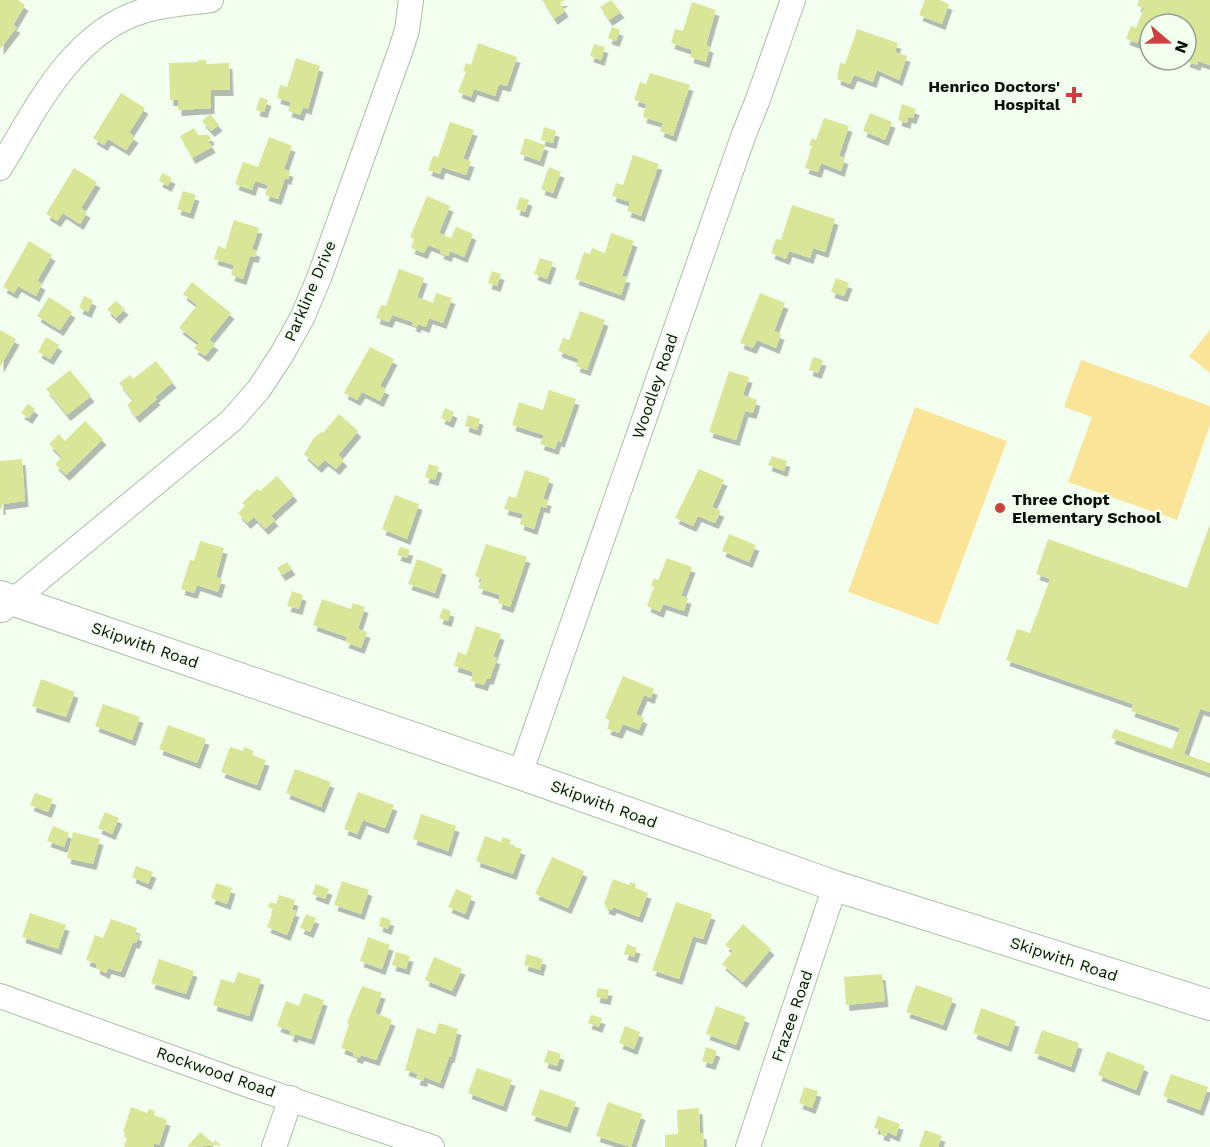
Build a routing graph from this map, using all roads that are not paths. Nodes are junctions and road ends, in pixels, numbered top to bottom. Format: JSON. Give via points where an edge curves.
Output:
{"nodes":[{"id":1,"x":211,"y":0,"type":"edge"},
{"id":2,"x":411,"y":0,"type":"edge"},
{"id":3,"x":793,"y":0,"type":"edge"},
{"id":4,"x":0,"y":168,"type":"edge"},
{"id":5,"x":5,"y":603,"type":"edge"},
{"id":6,"x":520,"y":774,"type":"junction"},
{"id":7,"x":835,"y":886,"type":"junction"},
{"id":8,"x":0,"y":996,"type":"edge"},
{"id":9,"x":1210,"y":1005,"type":"edge"},
{"id":10,"x":291,"y":1098,"type":"junction"},
{"id":11,"x":274,"y":1147,"type":"edge"},
{"id":12,"x":432,"y":1147,"type":"edge"},
{"id":13,"x":748,"y":1147,"type":"edge"}],
"edges":[{"from":1,"to":4,"type":"street","via":[[143,11],[98,34],[73,56],[50,87]]},
{"from":2,"to":5,"type":"street","name":"Parkline Drive","via":[[401,49],[319,278],[302,318],[259,389],[232,420]]},
{"from":3,"to":6,"type":"street","name":"Woodley Road"},
{"from":5,"to":6,"type":"main road","name":"Skipwith Road"},
{"from":6,"to":7,"type":"main road","name":"Skipwith Road"},
{"from":7,"to":9,"type":"main road","name":"Skipwith Road"},
{"from":7,"to":13,"type":"street","name":"Frazee Road"},
{"from":8,"to":10,"type":"street","name":"Rockwood Road"},
{"from":10,"to":11,"type":"street"},
{"from":10,"to":12,"type":"street","name":"Rockwood Road"}]}
